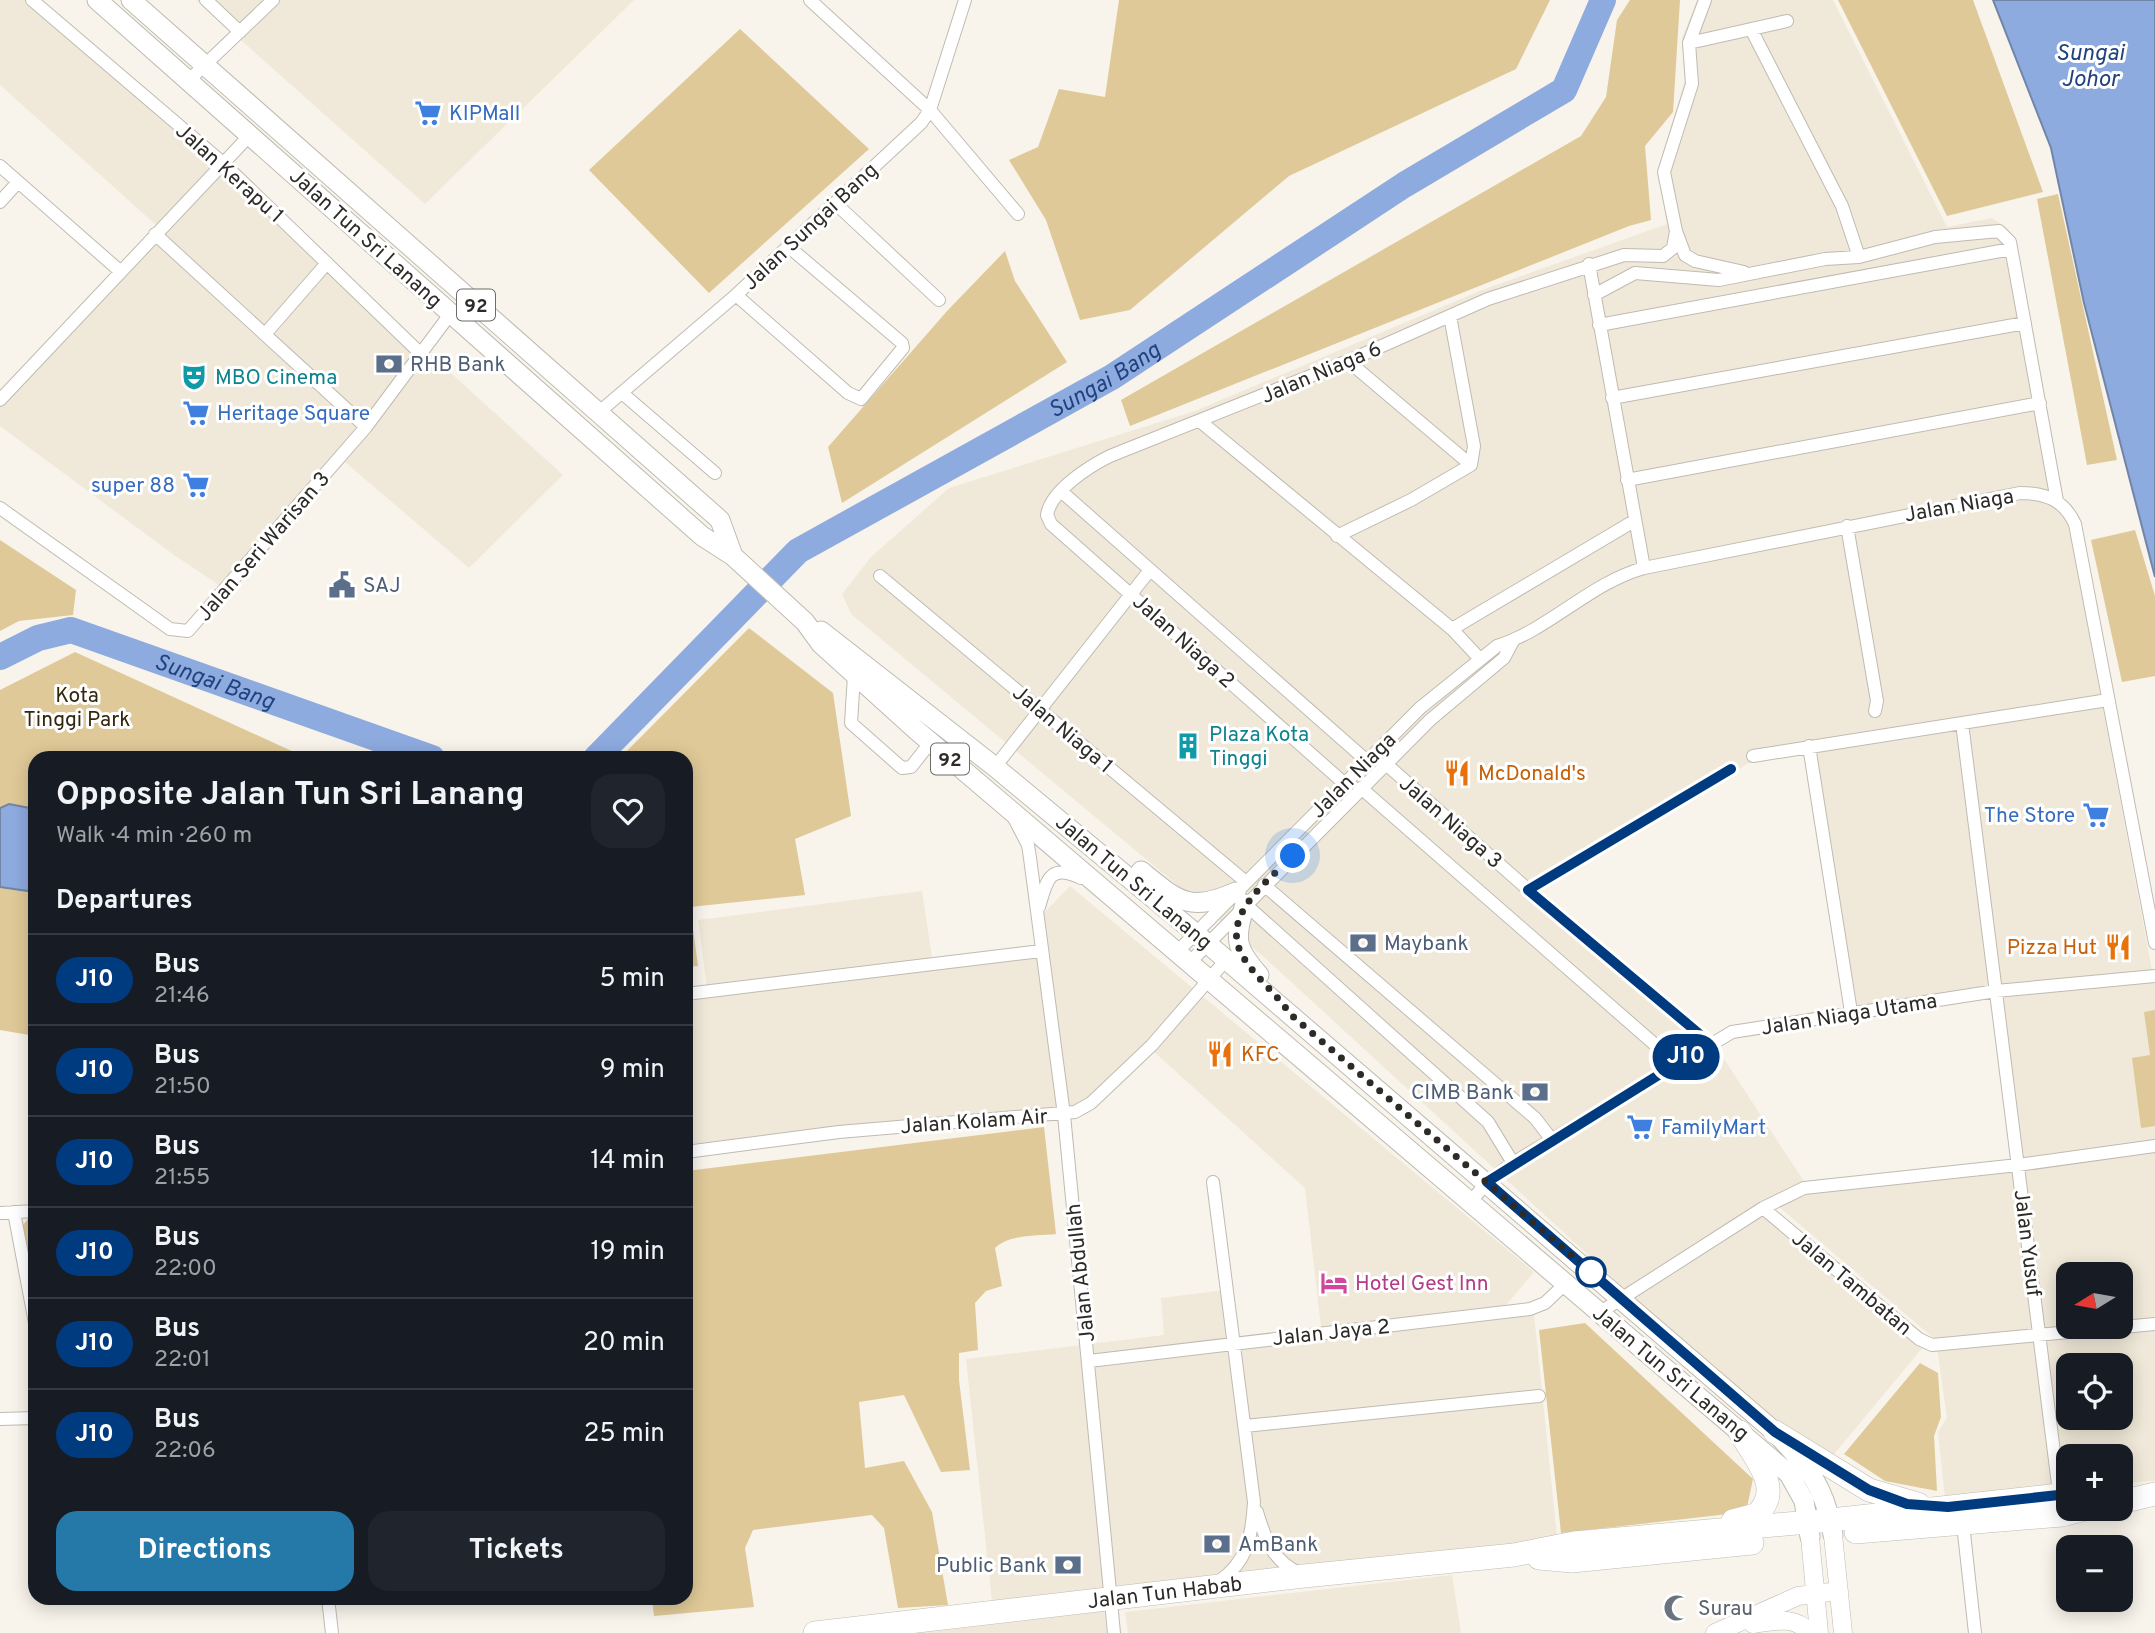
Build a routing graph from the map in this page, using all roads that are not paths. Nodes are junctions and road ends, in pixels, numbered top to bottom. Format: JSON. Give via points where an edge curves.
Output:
{"nodes":[{"id":1,"x":32,"y":0,"type":"edge"},
{"id":2,"x":97,"y":0,"type":"edge"},
{"id":3,"x":131,"y":0,"type":"edge"},
{"id":4,"x":206,"y":0,"type":"edge"},
{"id":5,"x":273,"y":0,"type":"edge"},
{"id":6,"x":810,"y":0,"type":"edge"},
{"id":7,"x":965,"y":0,"type":"edge"},
{"id":8,"x":1705,"y":0,"type":"edge"},
{"id":9,"x":1787,"y":21,"type":"dead end"},
{"id":10,"x":1751,"y":29,"type":"junction"},
{"id":11,"x":240,"y":32,"type":"junction"},
{"id":12,"x":1689,"y":43,"type":"junction"},
{"id":13,"x":204,"y":65,"type":"junction"},
{"id":14,"x":188,"y":80,"type":"junction"},
{"id":15,"x":930,"y":110,"type":"junction"},
{"id":16,"x":250,"y":135,"type":"junction"},
{"id":17,"x":223,"y":163,"type":"junction"},
{"id":18,"x":0,"y":166,"type":"edge"},
{"id":19,"x":18,"y":182,"type":"junction"},
{"id":20,"x":0,"y":202,"type":"edge"},
{"id":21,"x":835,"y":203,"type":"junction"},
{"id":22,"x":1018,"y":214,"type":"dead end"},
{"id":23,"x":1676,"y":231,"type":"junction"},
{"id":24,"x":155,"y":234,"type":"junction"},
{"id":25,"x":789,"y":247,"type":"junction"},
{"id":26,"x":2011,"y":249,"type":"junction"},
{"id":27,"x":1860,"y":257,"type":"junction"},
{"id":28,"x":327,"y":263,"type":"junction"},
{"id":29,"x":1589,"y":264,"type":"junction"},
{"id":30,"x":121,"y":272,"type":"junction"},
{"id":31,"x":1751,"y":274,"type":"junction"},
{"id":32,"x":736,"y":295,"type":"junction"},
{"id":33,"x":1594,"y":295,"type":"junction"},
{"id":34,"x":939,"y":300,"type":"dead end"},
{"id":35,"x":451,"y":313,"type":"junction"},
{"id":36,"x":1450,"y":316,"type":"junction"},
{"id":37,"x":2025,"y":323,"type":"junction"},
{"id":38,"x":1599,"y":325,"type":"junction"},
{"id":39,"x":266,"y":333,"type":"junction"},
{"id":40,"x":420,"y":353,"type":"junction"},
{"id":41,"x":1348,"y":361,"type":"junction"},
{"id":42,"x":622,"y":393,"type":"junction"},
{"id":43,"x":1612,"y":398,"type":"junction"},
{"id":44,"x":0,"y":400,"type":"edge"},
{"id":45,"x":2040,"y":403,"type":"junction"},
{"id":46,"x":598,"y":413,"type":"junction"},
{"id":47,"x":1201,"y":422,"type":"junction"},
{"id":48,"x":366,"y":428,"type":"junction"},
{"id":49,"x":1471,"y":465,"type":"junction"},
{"id":50,"x":715,"y":473,"type":"dead end"},
{"id":51,"x":1627,"y":480,"type":"junction"},
{"id":52,"x":1062,"y":492,"type":"junction"},
{"id":53,"x":2057,"y":501,"type":"junction"},
{"id":54,"x":0,"y":508,"type":"edge"},
{"id":55,"x":1634,"y":521,"type":"junction"},
{"id":56,"x":1847,"y":526,"type":"junction"},
{"id":57,"x":1337,"y":536,"type":"junction"},
{"id":58,"x":733,"y":556,"type":"junction"},
{"id":59,"x":1644,"y":568,"type":"junction"},
{"id":60,"x":1150,"y":570,"type":"junction"},
{"id":61,"x":880,"y":576,"type":"dead end"},
{"id":62,"x":1131,"y":593,"type":"junction"},
{"id":63,"x":805,"y":622,"type":"junction"},
{"id":64,"x":1452,"y":629,"type":"junction"},
{"id":65,"x":1513,"y":641,"type":"junction"},
{"id":66,"x":1480,"y":659,"type":"junction"},
{"id":67,"x":854,"y":675,"type":"junction"},
{"id":68,"x":2108,"y":700,"type":"junction"},
{"id":69,"x":1040,"y":709,"type":"junction"},
{"id":70,"x":1875,"y":711,"type":"dead end"},
{"id":71,"x":1962,"y":723,"type":"junction"},
{"id":72,"x":930,"y":743,"type":"junction"},
{"id":73,"x":1809,"y":746,"type":"junction"},
{"id":74,"x":1753,"y":756,"type":"dead end"},
{"id":75,"x":1367,"y":761,"type":"junction"},
{"id":76,"x":1386,"y":764,"type":"junction"},
{"id":77,"x":995,"y":767,"type":"junction"},
{"id":78,"x":1345,"y":784,"type":"junction"},
{"id":79,"x":1361,"y":788,"type":"junction"},
{"id":80,"x":1007,"y":808,"type":"junction"},
{"id":81,"x":1069,"y":828,"type":"junction"},
{"id":82,"x":1264,"y":885,"type":"junction"},
{"id":83,"x":1102,"y":890,"type":"junction"},
{"id":84,"x":1243,"y":892,"type":"junction"},
{"id":85,"x":1037,"y":914,"type":"junction"},
{"id":86,"x":1201,"y":938,"type":"junction"},
{"id":87,"x":2155,"y":943,"type":"edge"},
{"id":88,"x":1041,"y":951,"type":"junction"},
{"id":89,"x":1182,"y":959,"type":"junction"},
{"id":90,"x":1226,"y":960,"type":"junction"},
{"id":91,"x":2155,"y":976,"type":"edge"},
{"id":92,"x":1207,"y":980,"type":"junction"},
{"id":93,"x":1996,"y":991,"type":"junction"},
{"id":94,"x":693,"y":993,"type":"edge"},
{"id":95,"x":1851,"y":1012,"type":"junction"},
{"id":96,"x":1290,"y":1014,"type":"junction"},
{"id":97,"x":1710,"y":1043,"type":"junction"},
{"id":98,"x":1676,"y":1063,"type":"junction"},
{"id":99,"x":1064,"y":1115,"type":"junction"},
{"id":100,"x":1552,"y":1140,"type":"junction"},
{"id":101,"x":2155,"y":1146,"type":"edge"},
{"id":102,"x":693,"y":1151,"type":"edge"},
{"id":103,"x":1513,"y":1163,"type":"junction"},
{"id":104,"x":2018,"y":1165,"type":"junction"},
{"id":105,"x":1213,"y":1182,"type":"dead end"},
{"id":106,"x":1487,"y":1182,"type":"junction"},
{"id":107,"x":1469,"y":1204,"type":"junction"},
{"id":108,"x":1763,"y":1208,"type":"junction"},
{"id":109,"x":28,"y":1211,"type":"edge"},
{"id":110,"x":14,"y":1212,"type":"junction"},
{"id":111,"x":0,"y":1213,"type":"edge"},
{"id":112,"x":1564,"y":1285,"type":"junction"},
{"id":113,"x":28,"y":1286,"type":"edge"},
{"id":114,"x":1621,"y":1299,"type":"junction"},
{"id":115,"x":1600,"y":1313,"type":"junction"},
{"id":116,"x":2155,"y":1324,"type":"edge"},
{"id":117,"x":2040,"y":1336,"type":"junction"},
{"id":118,"x":1234,"y":1342,"type":"junction"},
{"id":119,"x":1089,"y":1361,"type":"junction"},
{"id":120,"x":1539,"y":1396,"type":"dead end"},
{"id":121,"x":28,"y":1418,"type":"edge"},
{"id":122,"x":0,"y":1419,"type":"edge"},
{"id":123,"x":1245,"y":1426,"type":"junction"},
{"id":124,"x":1740,"y":1432,"type":"junction"},
{"id":125,"x":1775,"y":1432,"type":"junction"},
{"id":126,"x":2056,"y":1451,"type":"edge"},
{"id":127,"x":2133,"y":1491,"type":"edge"},
{"id":128,"x":2155,"y":1492,"type":"edge"},
{"id":129,"x":2133,"y":1498,"type":"edge"},
{"id":130,"x":1254,"y":1502,"type":"junction"},
{"id":131,"x":2056,"y":1502,"type":"edge"},
{"id":132,"x":1956,"y":1515,"type":"junction"},
{"id":133,"x":1821,"y":1529,"type":"junction"},
{"id":134,"x":1686,"y":1533,"type":"junction"},
{"id":135,"x":1514,"y":1555,"type":"junction"},
{"id":136,"x":1304,"y":1576,"type":"junction"},
{"id":137,"x":1212,"y":1586,"type":"junction"},
{"id":138,"x":1839,"y":1591,"type":"junction"},
{"id":139,"x":1815,"y":1593,"type":"junction"},
{"id":140,"x":1110,"y":1599,"type":"junction"},
{"id":141,"x":329,"y":1605,"type":"edge"},
{"id":142,"x":949,"y":1625,"type":"edge"},
{"id":143,"x":1722,"y":1630,"type":"edge"},
{"id":144,"x":332,"y":1633,"type":"edge"},
{"id":145,"x":815,"y":1633,"type":"edge"},
{"id":146,"x":1114,"y":1633,"type":"edge"},
{"id":147,"x":1810,"y":1633,"type":"edge"},
{"id":148,"x":1819,"y":1633,"type":"edge"},
{"id":149,"x":1843,"y":1633,"type":"edge"},
{"id":150,"x":1975,"y":1633,"type":"edge"}],
"edges":[{"from":1,"to":17,"type":"street","name":"Jalan Kerapu 1"},
{"from":2,"to":14,"type":"main road","name":"Jalan Tun Sri Lanang","number":"92"},
{"from":3,"to":13,"type":"main road","name":"Jalan Tun Sri Lanang","number":"92"},
{"from":4,"to":11,"type":"street"},
{"from":5,"to":11,"type":"street"},
{"from":6,"to":15,"type":"street"},
{"from":7,"to":15,"type":"street","name":"Jalan Sungai Bang"},
{"from":8,"to":12,"type":"street"},
{"from":9,"to":10,"type":"street"},
{"from":10,"to":12,"type":"street"},
{"from":10,"to":27,"type":"street","via":[[1842,206]]},
{"from":11,"to":13,"type":"street"},
{"from":12,"to":23,"type":"street","via":[[1692,84],[1664,172]]},
{"from":13,"to":14,"type":"street"},
{"from":13,"to":46,"type":"main road","name":"Jalan Tun Sri Lanang","number":"92"},
{"from":14,"to":16,"type":"main road","name":"Jalan Tun Sri Lanang","number":"92"},
{"from":15,"to":21,"type":"street","name":"Jalan Sungai Bang"},
{"from":15,"to":22,"type":"street"},
{"from":16,"to":17,"type":"street"},
{"from":16,"to":35,"type":"main road","name":"Jalan Tun Sri Lanang","number":"92"},
{"from":17,"to":24,"type":"street"},
{"from":17,"to":28,"type":"street","name":"Jalan Kerapu 1"},
{"from":18,"to":19,"type":"street"},
{"from":19,"to":20,"type":"street"},
{"from":19,"to":30,"type":"street"},
{"from":21,"to":25,"type":"street","name":"Jalan Sungai Bang"},
{"from":21,"to":34,"type":"street"},
{"from":23,"to":29,"type":"street","name":"Jalan Niaga 6","via":[[1673,248],[1663,256],[1624,255]]},
{"from":23,"to":31,"type":"street","via":[[1689,259]]},
{"from":24,"to":30,"type":"street"},
{"from":24,"to":39,"type":"street"},
{"from":25,"to":32,"type":"street","name":"Jalan Sungai Bang"},
{"from":25,"to":32,"type":"street","via":[[902,345],[860,398],[848,393]]},
{"from":26,"to":27,"type":"street","via":[[2006,235],[1988,230],[1936,237]]},
{"from":26,"to":37,"type":"street"},
{"from":26,"to":38,"type":"street"},
{"from":27,"to":31,"type":"street"},
{"from":28,"to":39,"type":"street"},
{"from":28,"to":40,"type":"street","name":"Jalan Kerapu 1"},
{"from":29,"to":33,"type":"street"},
{"from":29,"to":36,"type":"street","name":"Jalan Niaga 6"},
{"from":30,"to":44,"type":"street"},
{"from":31,"to":33,"type":"street","via":[[1719,280],[1635,273]]},
{"from":32,"to":42,"type":"street","name":"Jalan Sungai Bang"},
{"from":33,"to":38,"type":"street"},
{"from":35,"to":40,"type":"street","name":"Jalan Seri Warisan 3"},
{"from":35,"to":58,"type":"main road","name":"Jalan Tun Sri Lanang","number":"92","via":[[702,536]]},
{"from":36,"to":41,"type":"street","name":"Jalan Niaga 6"},
{"from":36,"to":49,"type":"street","via":[[1474,446]]},
{"from":37,"to":43,"type":"street"},
{"from":37,"to":45,"type":"street"},
{"from":38,"to":43,"type":"street"},
{"from":39,"to":48,"type":"street"},
{"from":40,"to":48,"type":"street","name":"Jalan Seri Warisan 3"},
{"from":41,"to":47,"type":"street","name":"Jalan Niaga 6"},
{"from":41,"to":49,"type":"street"},
{"from":42,"to":46,"type":"street","name":"Jalan Sungai Bang"},
{"from":42,"to":50,"type":"street"},
{"from":43,"to":51,"type":"street"},
{"from":45,"to":51,"type":"street"},
{"from":45,"to":53,"type":"street"},
{"from":46,"to":58,"type":"main road","name":"Jalan Tun Sri Lanang","number":"92","via":[[720,520]]},
{"from":47,"to":52,"type":"street","name":"Jalan Niaga 6","via":[[1095,464]]},
{"from":47,"to":57,"type":"street"},
{"from":48,"to":54,"type":"street","name":"Jalan Seri Warisan 3","via":[[194,627],[182,633]]},
{"from":49,"to":57,"type":"street"},
{"from":51,"to":55,"type":"street"},
{"from":52,"to":60,"type":"street"},
{"from":52,"to":62,"type":"street","name":"Jalan Niaga 2","via":[[1047,510],[1048,520]]},
{"from":53,"to":56,"type":"street","name":"Jalan Niaga","via":[[2020,493]]},
{"from":53,"to":68,"type":"street","via":[[2075,524]]},
{"from":55,"to":59,"type":"street"},
{"from":55,"to":64,"type":"street"},
{"from":56,"to":59,"type":"street","name":"Jalan Niaga"},
{"from":56,"to":70,"type":"street"},
{"from":57,"to":64,"type":"street"},
{"from":58,"to":63,"type":"main road","name":"Jalan Tun Sri Lanang","number":"92"},
{"from":59,"to":65,"type":"street","name":"Jalan Niaga","via":[[1589,594]]},
{"from":60,"to":62,"type":"street"},
{"from":60,"to":75,"type":"street"},
{"from":61,"to":69,"type":"street","name":"Jalan Niaga 1"},
{"from":62,"to":69,"type":"street"},
{"from":62,"to":78,"type":"street","name":"Jalan Niaga 2"},
{"from":63,"to":67,"type":"main road","name":"Jalan Tun Sri Lanang","number":"92"},
{"from":63,"to":77,"type":"main road","name":"Jalan Tun Sri Lanang","number":"92","via":[[830,635]]},
{"from":64,"to":66,"type":"street"},
{"from":65,"to":66,"type":"street","name":"Jalan Niaga"},
{"from":65,"to":76,"type":"street","name":"Jalan Niaga","via":[[1504,657]]},
{"from":66,"to":75,"type":"street","name":"Jalan Niaga","via":[[1420,708]]},
{"from":67,"to":72,"type":"main road","name":"Jalan Tun Sri Lanang","number":"92"},
{"from":67,"to":72,"type":"street","via":[[850,723],[880,750],[907,769]]},
{"from":68,"to":71,"type":"street"},
{"from":68,"to":87,"type":"street"},
{"from":69,"to":77,"type":"street"},
{"from":69,"to":84,"type":"street","name":"Jalan Niaga 1"},
{"from":71,"to":73,"type":"street"},
{"from":71,"to":93,"type":"street","name":"Jalan Yusuf"},
{"from":72,"to":80,"type":"main road","name":"Jalan Tun Sri Lanang","number":"92"},
{"from":73,"to":74,"type":"street"},
{"from":73,"to":95,"type":"street"},
{"from":75,"to":78,"type":"street","name":"Jalan Niaga"},
{"from":76,"to":79,"type":"street","name":"Jalan Niaga"},
{"from":76,"to":97,"type":"street","name":"Jalan Niaga 3"},
{"from":77,"to":81,"type":"main road","name":"Jalan Tun Sri Lanang","number":"92"},
{"from":78,"to":84,"type":"street","name":"Jalan Niaga"},
{"from":79,"to":82,"type":"street","name":"Jalan Niaga"},
{"from":79,"to":98,"type":"street"},
{"from":80,"to":83,"type":"main road","name":"Jalan Tun Sri Lanang","number":"92"},
{"from":80,"to":85,"type":"street","name":"Jalan Abdullah","via":[[1028,845]]},
{"from":81,"to":84,"type":"main road","via":[[1094,833],[1185,902],[1203,904]]},
{"from":81,"to":86,"type":"main road","name":"Jalan Tun Sri Lanang","number":"92"},
{"from":82,"to":84,"type":"street","name":"Jalan Niaga"},
{"from":82,"to":100,"type":"street","via":[[1535,1118]]},
{"from":83,"to":85,"type":"street","name":"Jalan Abdullah","via":[[1067,872],[1057,872],[1046,881]]},
{"from":83,"to":89,"type":"main road","name":"Jalan Tun Sri Lanang","number":"92"},
{"from":84,"to":86,"type":"street","name":"Jalan Niaga"},
{"from":84,"to":96,"type":"main road","via":[[1238,931],[1241,953]]},
{"from":84,"to":103,"type":"street","name":"Jalan Niaga 1","via":[[1488,1122]]},
{"from":85,"to":88,"type":"street","name":"Jalan Abdullah"},
{"from":86,"to":89,"type":"street","name":"Jalan Niaga"},
{"from":86,"to":90,"type":"main road","name":"Jalan Tun Sri Lanang","number":"92"},
{"from":88,"to":94,"type":"street"},
{"from":88,"to":99,"type":"street","name":"Jalan Abdullah"},
{"from":89,"to":92,"type":"main road","name":"Jalan Tun Sri Lanang","number":"92"},
{"from":90,"to":92,"type":"street","name":"Jalan Kolam Air"},
{"from":90,"to":96,"type":"main road","name":"Jalan Tun Sri Lanang","number":"92"},
{"from":91,"to":93,"type":"street","name":"Jalan Niaga Utama"},
{"from":92,"to":99,"type":"street","name":"Jalan Kolam Air","via":[[1152,1045],[1091,1103]]},
{"from":92,"to":107,"type":"main road","name":"Jalan Tun Sri Lanang","number":"92"},
{"from":93,"to":95,"type":"street","name":"Jalan Niaga Utama"},
{"from":93,"to":104,"type":"street","name":"Jalan Yusuf"},
{"from":95,"to":97,"type":"street","name":"Jalan Niaga Utama","via":[[1732,1032]]},
{"from":96,"to":106,"type":"main road","name":"Jalan Tun Sri Lanang","number":"92"},
{"from":97,"to":98,"type":"street","name":"Jalan Niaga Utama"},
{"from":98,"to":100,"type":"street","name":"Jalan Niaga Utama"},
{"from":99,"to":102,"type":"street","name":"Jalan Kolam Air","via":[[839,1132]]},
{"from":99,"to":119,"type":"street","name":"Jalan Abdullah"},
{"from":100,"to":103,"type":"street","name":"Jalan Niaga Utama"},
{"from":101,"to":104,"type":"street"},
{"from":103,"to":106,"type":"street","name":"Jalan Niaga Utama"},
{"from":104,"to":108,"type":"street","via":[[1804,1188]]},
{"from":104,"to":117,"type":"street","name":"Jalan Yusuf"},
{"from":105,"to":118,"type":"street"},
{"from":106,"to":107,"type":"street","name":"Jalan Niaga Utama"},
{"from":106,"to":114,"type":"main road","name":"Jalan Tun Sri Lanang","number":"92"},
{"from":107,"to":112,"type":"main road","name":"Jalan Tun Sri Lanang","number":"92"},
{"from":108,"to":114,"type":"street"},
{"from":108,"to":117,"type":"street","name":"Jalan Tambatan","via":[[1927,1344]]},
{"from":109,"to":110,"type":"street"},
{"from":110,"to":111,"type":"street"},
{"from":110,"to":113,"type":"street"},
{"from":112,"to":115,"type":"main road","name":"Jalan Tun Sri Lanang","number":"92"},
{"from":112,"to":118,"type":"street","name":"Jalan Jaya 2","via":[[1545,1303],[1530,1309]]},
{"from":114,"to":115,"type":"street"},
{"from":114,"to":125,"type":"main road","name":"Jalan Tun Sri Lanang","number":"92"},
{"from":115,"to":124,"type":"main road","name":"Jalan Tun Sri Lanang","number":"92"},
{"from":116,"to":117,"type":"street","name":"Jalan Tambatan"},
{"from":117,"to":126,"type":"street","name":"Jalan Yusuf"},
{"from":118,"to":119,"type":"street","name":"Jalan Jaya 2"},
{"from":118,"to":123,"type":"street"},
{"from":119,"to":140,"type":"street","name":"Jalan Abdullah"},
{"from":120,"to":123,"type":"street"},
{"from":121,"to":122,"type":"street"},
{"from":123,"to":130,"type":"street"},
{"from":124,"to":133,"type":"main road","name":"Jalan Tun Sri Lanang","number":"92","via":[[1789,1474]]},
{"from":124,"to":134,"type":"highway","via":[[1766,1474],[1763,1507],[1750,1517]]},
{"from":125,"to":132,"type":"highway","via":[[1869,1490]]},
{"from":125,"to":133,"type":"main road","name":"Jalan Tun Sri Lanang","number":"92","via":[[1819,1483]]},
{"from":127,"to":128,"type":"highway"},
{"from":128,"to":129,"type":"highway"},
{"from":130,"to":136,"type":"street","via":[[1268,1545],[1288,1569]]},
{"from":130,"to":137,"type":"street","via":[[1248,1548],[1229,1575]]},
{"from":131,"to":132,"type":"highway"},
{"from":132,"to":133,"type":"highway"},
{"from":132,"to":150,"type":"street"},
{"from":133,"to":134,"type":"highway","name":"Jalan Tun Habab"},
{"from":133,"to":135,"type":"highway","name":"Jalan Tun Habab","via":[[1572,1561]]},
{"from":133,"to":138,"type":"street"},
{"from":133,"to":139,"type":"street"},
{"from":134,"to":135,"type":"highway","name":"Jalan Tun Habab","via":[[1574,1543]]},
{"from":135,"to":136,"type":"highway","name":"Jalan Tun Habab"},
{"from":136,"to":137,"type":"highway","name":"Jalan Tun Habab"},
{"from":137,"to":140,"type":"highway","name":"Jalan Tun Habab"},
{"from":138,"to":139,"type":"street"},
{"from":138,"to":149,"type":"street"},
{"from":139,"to":143,"type":"street"},
{"from":139,"to":148,"type":"street"},
{"from":140,"to":142,"type":"highway","name":"Jalan Tun Habab"},
{"from":140,"to":146,"type":"street","name":"Jalan Abdullah"},
{"from":141,"to":144,"type":"street"},
{"from":142,"to":145,"type":"highway","name":"Jalan Tun Habab"},
{"from":143,"to":147,"type":"street","via":[[1789,1620]]}]}
